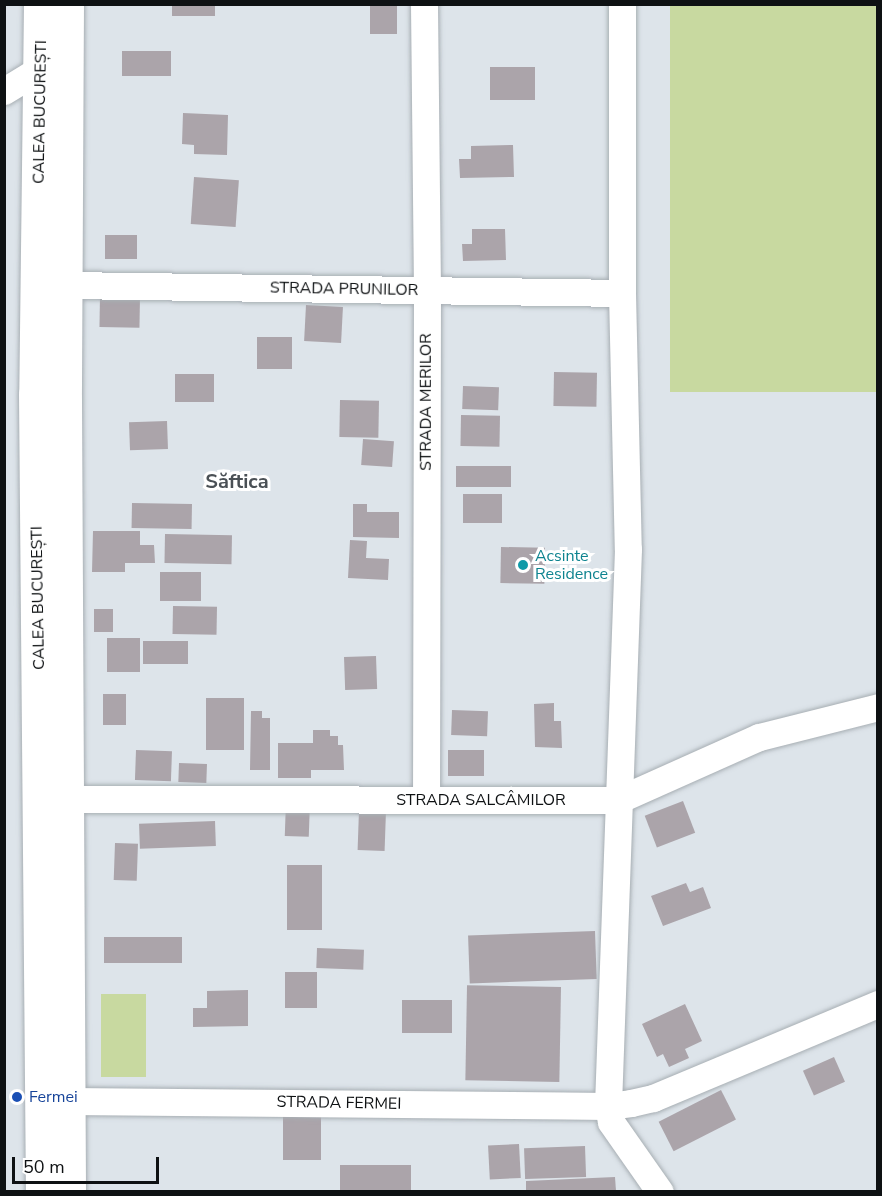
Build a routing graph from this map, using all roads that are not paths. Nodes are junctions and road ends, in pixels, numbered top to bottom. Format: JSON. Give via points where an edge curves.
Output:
{"nodes":[{"id":1,"x":40,"y":4,"type":"edge"},
{"id":2,"x":67,"y":4,"type":"edge"},
{"id":3,"x":424,"y":4,"type":"edge"},
{"id":4,"x":622,"y":4,"type":"edge"},
{"id":5,"x":40,"y":69,"type":"junction"},
{"id":6,"x":4,"y":91,"type":"edge"},
{"id":7,"x":66,"y":285,"type":"junction"},
{"id":8,"x":427,"y":290,"type":"junction"},
{"id":9,"x":622,"y":293,"type":"junction"},
{"id":10,"x":878,"y":707,"type":"edge"},
{"id":11,"x":67,"y":799,"type":"junction"},
{"id":12,"x":426,"y":800,"type":"junction"},
{"id":13,"x":618,"y":800,"type":"junction"},
{"id":14,"x":878,"y":1004,"type":"edge"},
{"id":15,"x":69,"y":1101,"type":"junction"},
{"id":16,"x":608,"y":1106,"type":"junction"},
{"id":17,"x":42,"y":1191,"type":"edge"},
{"id":18,"x":69,"y":1191,"type":"edge"},
{"id":19,"x":660,"y":1191,"type":"edge"}],
"edges":[{"from":1,"to":5,"type":"highway","name":"CALEA BUCUREȘTI"},
{"from":2,"to":7,"type":"highway","name":"CALEA BUCUREȘTI"},
{"from":3,"to":8,"type":"street","name":"STRADA MERILOR"},
{"from":4,"to":9,"type":"street"},
{"from":5,"to":6,"type":"street"},
{"from":5,"to":17,"type":"highway","name":"CALEA BUCUREȘTI","via":[[35,394]]},
{"from":7,"to":8,"type":"street","name":"STRADA PRUNILOR"},
{"from":7,"to":11,"type":"highway","name":"CALEA BUCUREȘTI"},
{"from":8,"to":9,"type":"street","name":"STRADA PRUNILOR"},
{"from":8,"to":12,"type":"street","name":"STRADA MERILOR"},
{"from":9,"to":13,"type":"street","via":[[628,549]]},
{"from":10,"to":13,"type":"street","name":"STRADA SALCÂMILOR","via":[[759,737]]},
{"from":11,"to":12,"type":"street","name":"STRADA SALCÂMILOR"},
{"from":11,"to":15,"type":"highway","name":"CALEA BUCUREȘTI"},
{"from":12,"to":13,"type":"street","name":"STRADA SALCÂMILOR"},
{"from":13,"to":16,"type":"street"},
{"from":14,"to":16,"type":"street","name":"STRADA FERMEI","via":[[653,1098]]},
{"from":15,"to":16,"type":"street","name":"STRADA FERMEI"},
{"from":15,"to":18,"type":"highway","name":"CALEA BUCUREȘTI"},
{"from":16,"to":19,"type":"street","via":[[611,1122]]}]}
